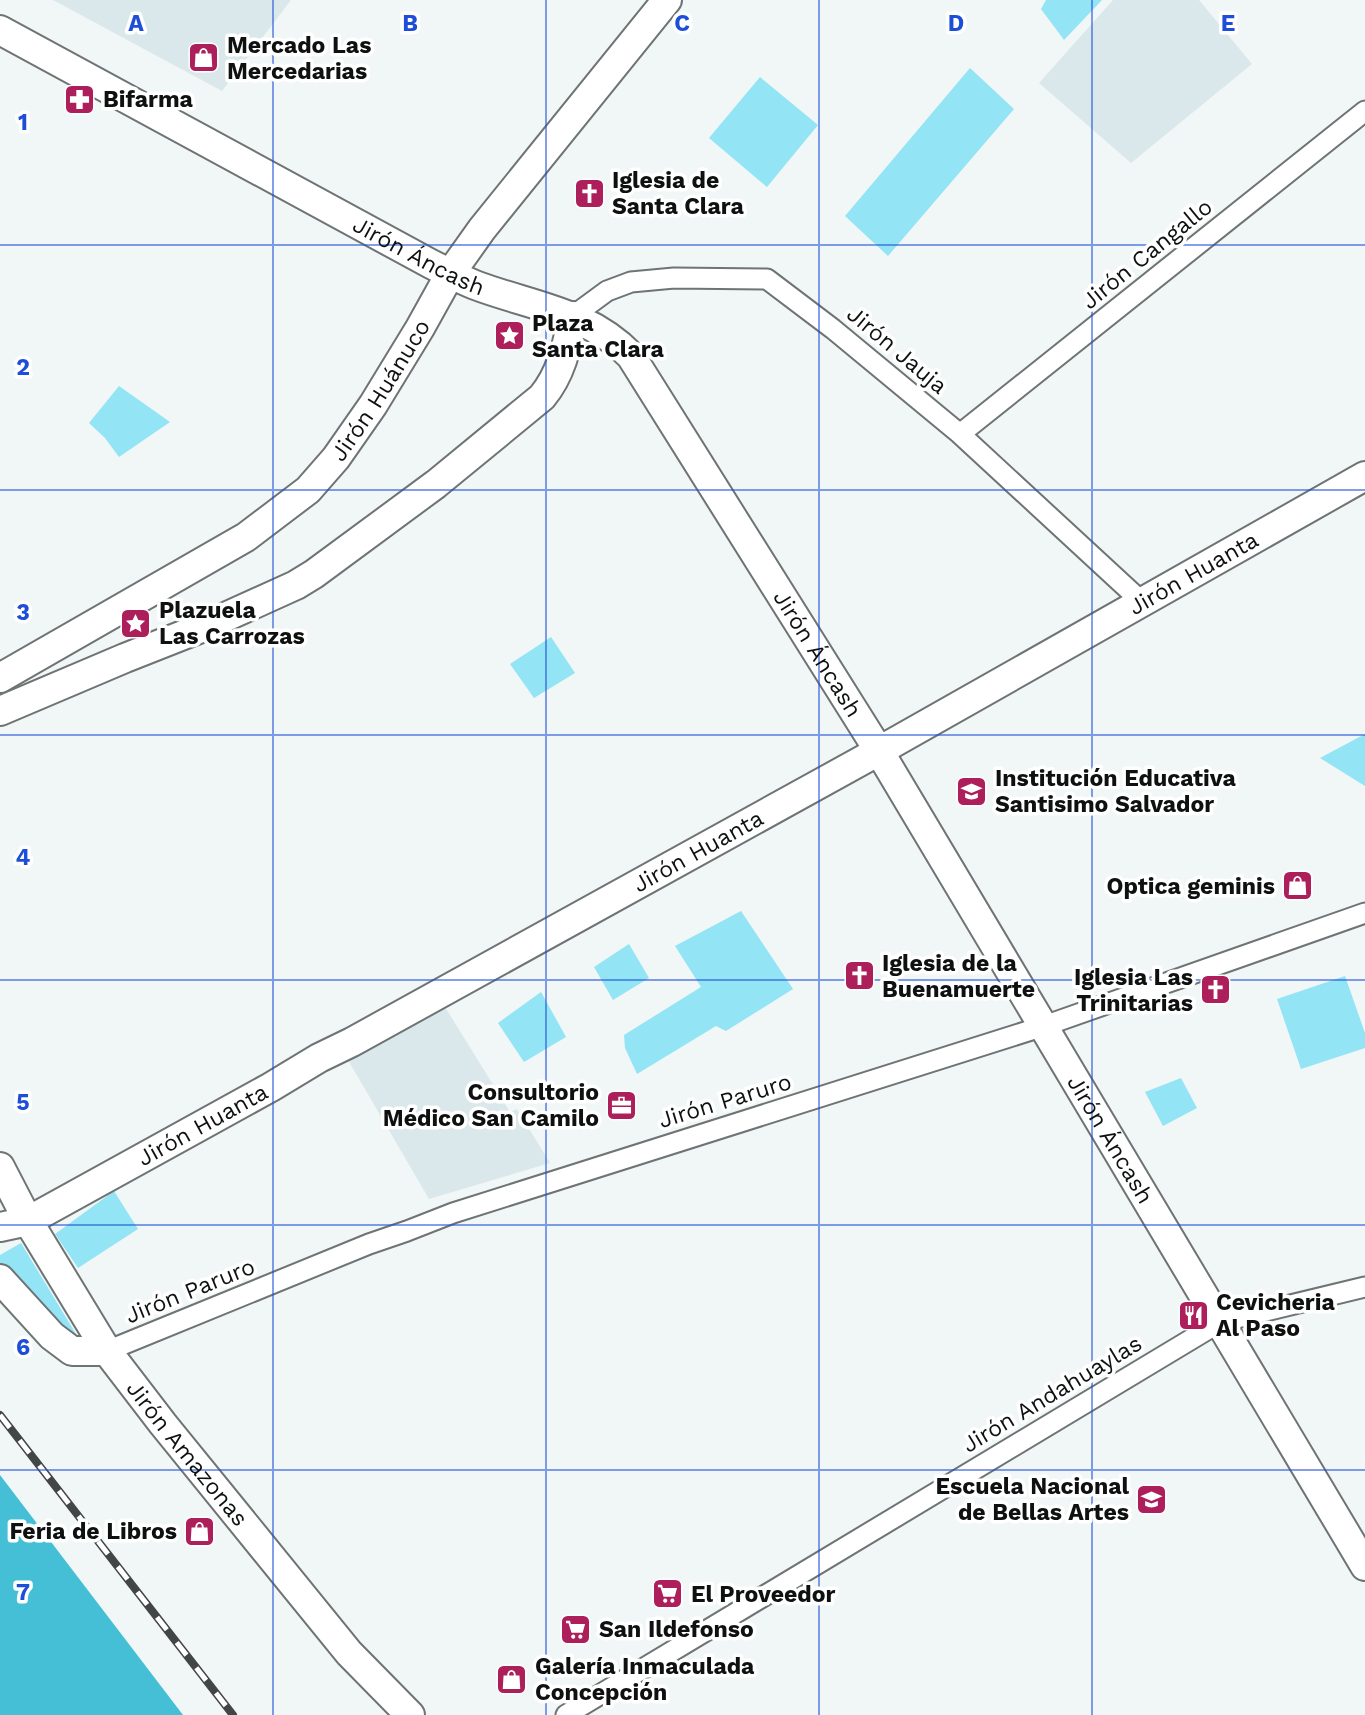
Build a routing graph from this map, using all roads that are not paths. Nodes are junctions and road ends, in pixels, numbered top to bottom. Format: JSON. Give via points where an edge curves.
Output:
{"nodes":[{"id":1,"x":667,"y":0,"type":"edge"},
{"id":2,"x":0,"y":30,"type":"edge"},
{"id":3,"x":1365,"y":111,"type":"edge"},
{"id":4,"x":450,"y":274,"type":"junction"},
{"id":5,"x":573,"y":316,"type":"junction"},
{"id":6,"x":960,"y":434,"type":"junction"},
{"id":7,"x":1365,"y":476,"type":"edge"},
{"id":8,"x":1142,"y":602,"type":"junction"},
{"id":9,"x":0,"y":678,"type":"edge"},
{"id":10,"x":0,"y":711,"type":"edge"},
{"id":11,"x":879,"y":751,"type":"junction"},
{"id":12,"x":1365,"y":913,"type":"edge"},
{"id":13,"x":1044,"y":1026,"type":"junction"},
{"id":14,"x":0,"y":1167,"type":"edge"},
{"id":15,"x":27,"y":1221,"type":"junction"},
{"id":16,"x":0,"y":1227,"type":"edge"},
{"id":17,"x":0,"y":1279,"type":"edge"},
{"id":18,"x":1365,"y":1287,"type":"edge"},
{"id":19,"x":1220,"y":1322,"type":"junction"},
{"id":20,"x":107,"y":1351,"type":"junction"},
{"id":21,"x":1365,"y":1566,"type":"edge"},
{"id":22,"x":410,"y":1715,"type":"edge"},
{"id":23,"x":566,"y":1715,"type":"edge"}],
"edges":[{"from":1,"to":4,"type":"street","name":"Jirón Huánuco"},
{"from":2,"to":4,"type":"street","name":"Jirón Áncash"},
{"from":3,"to":6,"type":"street","name":"Jirón Cangallo"},
{"from":4,"to":5,"type":"street","name":"Jirón Áncash"},
{"from":4,"to":9,"type":"street","name":"Jirón Huánuco","via":[[373,405],[308,490],[246,537]]},
{"from":5,"to":6,"type":"street","name":"Jirón Jauja","via":[[599,296],[631,282],[765,279]]},
{"from":5,"to":10,"type":"street","via":[[564,356],[542,397],[436,484],[314,574],[201,628]]},
{"from":5,"to":11,"type":"street","name":"Jirón Áncash","via":[[608,334],[631,356]]},
{"from":6,"to":8,"type":"street","name":"Jirón Jauja"},
{"from":7,"to":8,"type":"street","name":"Jirón Huanta"},
{"from":8,"to":11,"type":"street","name":"Jirón Huanta"},
{"from":11,"to":13,"type":"street","name":"Jirón Áncash"},
{"from":11,"to":15,"type":"street","name":"Jirón Huanta"},
{"from":12,"to":13,"type":"street","name":"Jirón Paruro"},
{"from":13,"to":19,"type":"street","name":"Jirón Áncash"},
{"from":13,"to":20,"type":"street","name":"Jirón Paruro","via":[[453,1213]]},
{"from":14,"to":15,"type":"street","name":"Jirón Amazonas"},
{"from":15,"to":16,"type":"street","name":"Jirón Huanta"},
{"from":15,"to":20,"type":"street","name":"Jirón Amazonas"},
{"from":17,"to":20,"type":"street","via":[[72,1352]]},
{"from":18,"to":19,"type":"street","name":"Jirón Andahuaylas"},
{"from":19,"to":21,"type":"street","name":"Jirón Áncash"},
{"from":19,"to":23,"type":"street","name":"Jirón Andahuaylas"},
{"from":20,"to":22,"type":"street","name":"Jirón Amazonas","via":[[349,1653]]}]}
